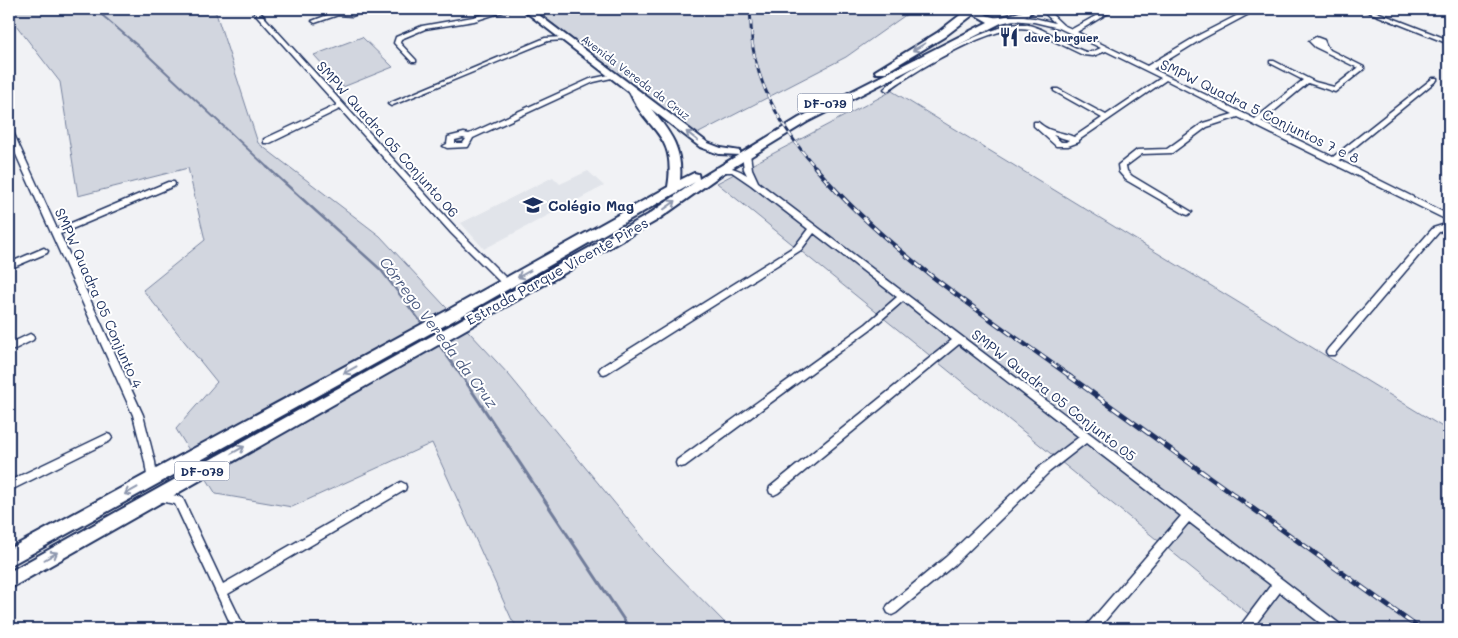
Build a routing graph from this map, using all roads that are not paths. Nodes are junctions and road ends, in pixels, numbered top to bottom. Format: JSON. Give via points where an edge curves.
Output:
{"nodes":[{"id":1,"x":254,"y":9,"type":"edge"},
{"id":2,"x":367,"y":9,"type":"edge"},
{"id":3,"x":491,"y":9,"type":"edge"},
{"id":4,"x":509,"y":9,"type":"edge"},
{"id":5,"x":526,"y":9,"type":"edge"},
{"id":6,"x":974,"y":9,"type":"edge"},
{"id":7,"x":1032,"y":9,"type":"edge"},
{"id":8,"x":1043,"y":9,"type":"edge"},
{"id":9,"x":1112,"y":9,"type":"edge"},
{"id":10,"x":1235,"y":9,"type":"edge"},
{"id":11,"x":1252,"y":9,"type":"edge"},
{"id":12,"x":1364,"y":9,"type":"edge"},
{"id":13,"x":1244,"y":14,"type":"junction"},
{"id":14,"x":1012,"y":18,"type":"junction"},
{"id":15,"x":459,"y":20,"type":"junction"},
{"id":16,"x":999,"y":20,"type":"junction"},
{"id":17,"x":315,"y":22,"type":"dead end"},
{"id":18,"x":1061,"y":26,"type":"junction"},
{"id":19,"x":553,"y":30,"type":"junction"},
{"id":20,"x":1072,"y":32,"type":"junction"},
{"id":21,"x":936,"y":37,"type":"junction"},
{"id":22,"x":564,"y":38,"type":"junction"},
{"id":23,"x":546,"y":39,"type":"junction"},
{"id":24,"x":1449,"y":42,"type":"edge"},
{"id":25,"x":944,"y":48,"type":"junction"},
{"id":26,"x":1104,"y":48,"type":"junction"},
{"id":27,"x":1326,"y":50,"type":"dead end"},
{"id":28,"x":414,"y":61,"type":"dead end"},
{"id":29,"x":1272,"y":62,"type":"dead end"},
{"id":30,"x":599,"y":65,"type":"junction"},
{"id":31,"x":1147,"y":69,"type":"junction"},
{"id":32,"x":614,"y":76,"type":"junction"},
{"id":33,"x":1165,"y":78,"type":"junction"},
{"id":34,"x":1434,"y":79,"type":"dead end"},
{"id":35,"x":592,"y":80,"type":"junction"},
{"id":36,"x":1307,"y":80,"type":"junction"},
{"id":37,"x":887,"y":89,"type":"dead end"},
{"id":38,"x":1056,"y":90,"type":"dead end"},
{"id":39,"x":635,"y":93,"type":"junction"},
{"id":40,"x":391,"y":104,"type":"dead end"},
{"id":41,"x":341,"y":106,"type":"junction"},
{"id":42,"x":1239,"y":114,"type":"junction"},
{"id":43,"x":1107,"y":118,"type":"junction"},
{"id":44,"x":1256,"y":122,"type":"junction"},
{"id":45,"x":1036,"y":124,"type":"dead end"},
{"id":46,"x":9,"y":132,"type":"edge"},
{"id":47,"x":469,"y":137,"type":"joint"},
{"id":48,"x":267,"y":141,"type":"dead end"},
{"id":49,"x":449,"y":146,"type":"dead end"},
{"id":50,"x":741,"y":154,"type":"junction"},
{"id":51,"x":1333,"y":161,"type":"junction"},
{"id":52,"x":718,"y":170,"type":"junction"},
{"id":53,"x":754,"y":183,"type":"junction"},
{"id":54,"x":171,"y":184,"type":"dead end"},
{"id":55,"x":673,"y":190,"type":"junction"},
{"id":56,"x":1432,"y":210,"type":"junction"},
{"id":57,"x":1188,"y":212,"type":"dead end"},
{"id":58,"x":1449,"y":218,"type":"edge"},
{"id":59,"x":1449,"y":226,"type":"edge"},
{"id":60,"x":813,"y":228,"type":"junction"},
{"id":61,"x":1436,"y":230,"type":"junction"},
{"id":62,"x":55,"y":233,"type":"junction"},
{"id":63,"x":44,"y":251,"type":"dead end"},
{"id":64,"x":9,"y":266,"type":"edge"},
{"id":65,"x":506,"y":283,"type":"junction"},
{"id":66,"x":902,"y":297,"type":"junction"},
{"id":67,"x":457,"y":319,"type":"junction"},
{"id":68,"x":30,"y":338,"type":"dead end"},
{"id":69,"x":959,"y":339,"type":"junction"},
{"id":70,"x":9,"y":348,"type":"edge"},
{"id":71,"x":1331,"y":352,"type":"dead end"},
{"id":72,"x":394,"y":354,"type":"junction"},
{"id":73,"x":604,"y":370,"type":"dead end"},
{"id":74,"x":1086,"y":437,"type":"junction"},
{"id":75,"x":107,"y":438,"type":"dead end"},
{"id":76,"x":681,"y":463,"type":"dead end"},
{"id":77,"x":152,"y":479,"type":"junction"},
{"id":78,"x":9,"y":486,"type":"edge"},
{"id":79,"x":401,"y":487,"type":"dead end"},
{"id":80,"x":774,"y":490,"type":"dead end"},
{"id":81,"x":155,"y":497,"type":"junction"},
{"id":82,"x":1188,"y":516,"type":"junction"},
{"id":83,"x":9,"y":558,"type":"edge"},
{"id":84,"x":9,"y":580,"type":"edge"},
{"id":85,"x":1279,"y":584,"type":"junction"},
{"id":86,"x":222,"y":591,"type":"junction"},
{"id":87,"x":892,"y":609,"type":"dead end"},
{"id":88,"x":239,"y":629,"type":"edge"},
{"id":89,"x":1091,"y":629,"type":"edge"},
{"id":90,"x":1245,"y":629,"type":"edge"},
{"id":91,"x":1336,"y":629,"type":"edge"}],
"edges":[{"from":1,"to":41,"type":"street","name":"SMPW Quadra 05 Conjunto 06"},
{"from":2,"to":17,"type":"street","via":[[350,15],[338,13]]},
{"from":3,"to":15,"type":"street"},
{"from":4,"to":15,"type":"street"},
{"from":5,"to":19,"type":"street","name":"Avenida Vereda da Cruz"},
{"from":6,"to":16,"type":"main road","number":"DF-079","via":[[985,18]]},
{"from":6,"to":21,"type":"main road","name":"Estrada Parque Vicente Pires","number":"DF-079"},
{"from":7,"to":14,"type":"main road","number":"DF-079"},
{"from":8,"to":18,"type":"street","name":"SMPW Quadra 5 Conjuntos 7 e 8"},
{"from":9,"to":20,"type":"street"},
{"from":10,"to":13,"type":"street"},
{"from":11,"to":13,"type":"street"},
{"from":12,"to":24,"type":"street"},
{"from":13,"to":31,"type":"street"},
{"from":14,"to":16,"type":"main road","number":"DF-079"},
{"from":14,"to":18,"type":"street","name":"SMPW Quadra 5 Conjuntos 7 e 8"},
{"from":15,"to":28,"type":"street","via":[[398,38],[397,43]]},
{"from":16,"to":25,"type":"main road","name":"Estrada Parque Vicente Pires","number":"DF-079"},
{"from":18,"to":20,"type":"street","name":"SMPW Quadra 5 Conjuntos 7 e 8"},
{"from":19,"to":22,"type":"street","name":"Avenida Vereda da Cruz"},
{"from":19,"to":23,"type":"street"},
{"from":20,"to":26,"type":"street","name":"SMPW Quadra 5 Conjuntos 7 e 8"},
{"from":21,"to":25,"type":"main road","via":[[968,21],[977,23],[976,28]]},
{"from":21,"to":50,"type":"main road","name":"Estrada Parque Vicente Pires","number":"DF-079","one_way":true},
{"from":22,"to":23,"type":"street"},
{"from":22,"to":30,"type":"street","name":"Avenida Vereda da Cruz"},
{"from":23,"to":40,"type":"street"},
{"from":25,"to":50,"type":"main road","name":"Estrada Parque Vicente Pires","number":"DF-079"},
{"from":26,"to":31,"type":"street","name":"SMPW Quadra 5 Conjuntos 7 e 8"},
{"from":26,"to":37,"type":"street","via":[[1086,54],[1028,27],[1012,26],[925,65]]},
{"from":27,"to":36,"type":"street","via":[[1362,68],[1335,90]]},
{"from":29,"to":36,"type":"street"},
{"from":30,"to":32,"type":"street","name":"Avenida Vereda da Cruz"},
{"from":30,"to":35,"type":"street"},
{"from":31,"to":33,"type":"street","name":"SMPW Quadra 5 Conjuntos 7 e 8"},
{"from":32,"to":35,"type":"street"},
{"from":32,"to":39,"type":"street","name":"Avenida Vereda da Cruz"},
{"from":33,"to":42,"type":"street","name":"SMPW Quadra 5 Conjuntos 7 e 8"},
{"from":33,"to":43,"type":"street"},
{"from":34,"to":51,"type":"street"},
{"from":35,"to":47,"type":"street"},
{"from":36,"to":44,"type":"street"},
{"from":38,"to":43,"type":"street"},
{"from":50,"to":39,"type":"street","name":"Avenida Vereda da Cruz","one_way":true,"via":[[704,145],[650,101]]},
{"from":39,"to":55,"type":"main road","via":[[640,105],[668,137],[674,156]]},
{"from":41,"to":48,"type":"street"},
{"from":41,"to":65,"type":"street","name":"SMPW Quadra 05 Conjunto 06","via":[[454,231]]},
{"from":42,"to":44,"type":"street","name":"SMPW Quadra 5 Conjuntos 7 e 8"},
{"from":42,"to":57,"type":"street","via":[[1205,125],[1169,151],[1140,152],[1122,165],[1129,178]]},
{"from":43,"to":45,"type":"street","via":[[1076,140],[1046,132]]},
{"from":44,"to":51,"type":"street","name":"SMPW Quadra 5 Conjuntos 7 e 8"},
{"from":46,"to":62,"type":"street","name":"SMPW Quadra 05 Conjunto 4"},
{"from":47,"to":49,"type":"street","via":[[465,145]]},
{"from":50,"to":52,"type":"main road","name":"Estrada Parque Vicente Pires","number":"DF-079"},
{"from":50,"to":53,"type":"street"},
{"from":50,"to":55,"type":"main road","name":"Estrada Parque Vicente Pires","number":"DF-079"},
{"from":51,"to":56,"type":"street","name":"SMPW Quadra 5 Conjuntos 7 e 8"},
{"from":52,"to":53,"type":"street","name":"SMPW Quadra 05 Conjunto 05","via":[[730,169]]},
{"from":67,"to":52,"type":"main road","name":"Estrada Parque Vicente Pires","number":"DF-079","one_way":true,"via":[[652,218]]},
{"from":53,"to":60,"type":"street","name":"SMPW Quadra 05 Conjunto 05"},
{"from":54,"to":62,"type":"street"},
{"from":55,"to":65,"type":"main road","name":"Estrada Parque Vicente Pires","number":"DF-079","one_way":true},
{"from":56,"to":58,"type":"street","name":"SMPW Quadra 5 Conjuntos 7 e 8"},
{"from":56,"to":61,"type":"street","via":[[1437,219]]},
{"from":59,"to":61,"type":"street"},
{"from":60,"to":66,"type":"street","name":"SMPW Quadra 05 Conjunto 05"},
{"from":60,"to":73,"type":"street","via":[[798,248]]},
{"from":61,"to":71,"type":"street"},
{"from":62,"to":77,"type":"street","name":"SMPW Quadra 05 Conjunto 4","via":[[138,415]]},
{"from":63,"to":64,"type":"street"},
{"from":65,"to":67,"type":"main road","name":"Estrada Parque Vicente Pires","number":"DF-079"},
{"from":66,"to":69,"type":"street","name":"SMPW Quadra 05 Conjunto 05"},
{"from":66,"to":76,"type":"street","via":[[869,326]]},
{"from":67,"to":72,"type":"main road","name":"Estrada Parque Vicente Pires","number":"DF-079"},
{"from":68,"to":70,"type":"street"},
{"from":69,"to":74,"type":"street","name":"SMPW Quadra 05 Conjunto 05"},
{"from":69,"to":80,"type":"street"},
{"from":72,"to":77,"type":"main road","name":"Estrada Parque Vicente Pires","number":"DF-079","one_way":true},
{"from":81,"to":72,"type":"main road","name":"Estrada Parque Vicente Pires","number":"DF-079","one_way":true},
{"from":74,"to":82,"type":"street","name":"SMPW Quadra 05 Conjunto 05"},
{"from":74,"to":87,"type":"street","via":[[1046,469],[950,560]]},
{"from":75,"to":78,"type":"street"},
{"from":77,"to":83,"type":"main road","name":"Estrada Parque Vicente Pires","number":"DF-079","one_way":true},
{"from":79,"to":86,"type":"street"},
{"from":84,"to":81,"type":"main road","name":"Estrada Parque Vicente Pires","number":"DF-079","one_way":true},
{"from":81,"to":86,"type":"street","via":[[178,500]]},
{"from":82,"to":85,"type":"street","name":"SMPW Quadra 05 Conjunto 05"},
{"from":82,"to":89,"type":"street"},
{"from":85,"to":90,"type":"street"},
{"from":85,"to":91,"type":"street","name":"SMPW Quadra 05 Conjunto 05"},
{"from":86,"to":88,"type":"street"}]}
